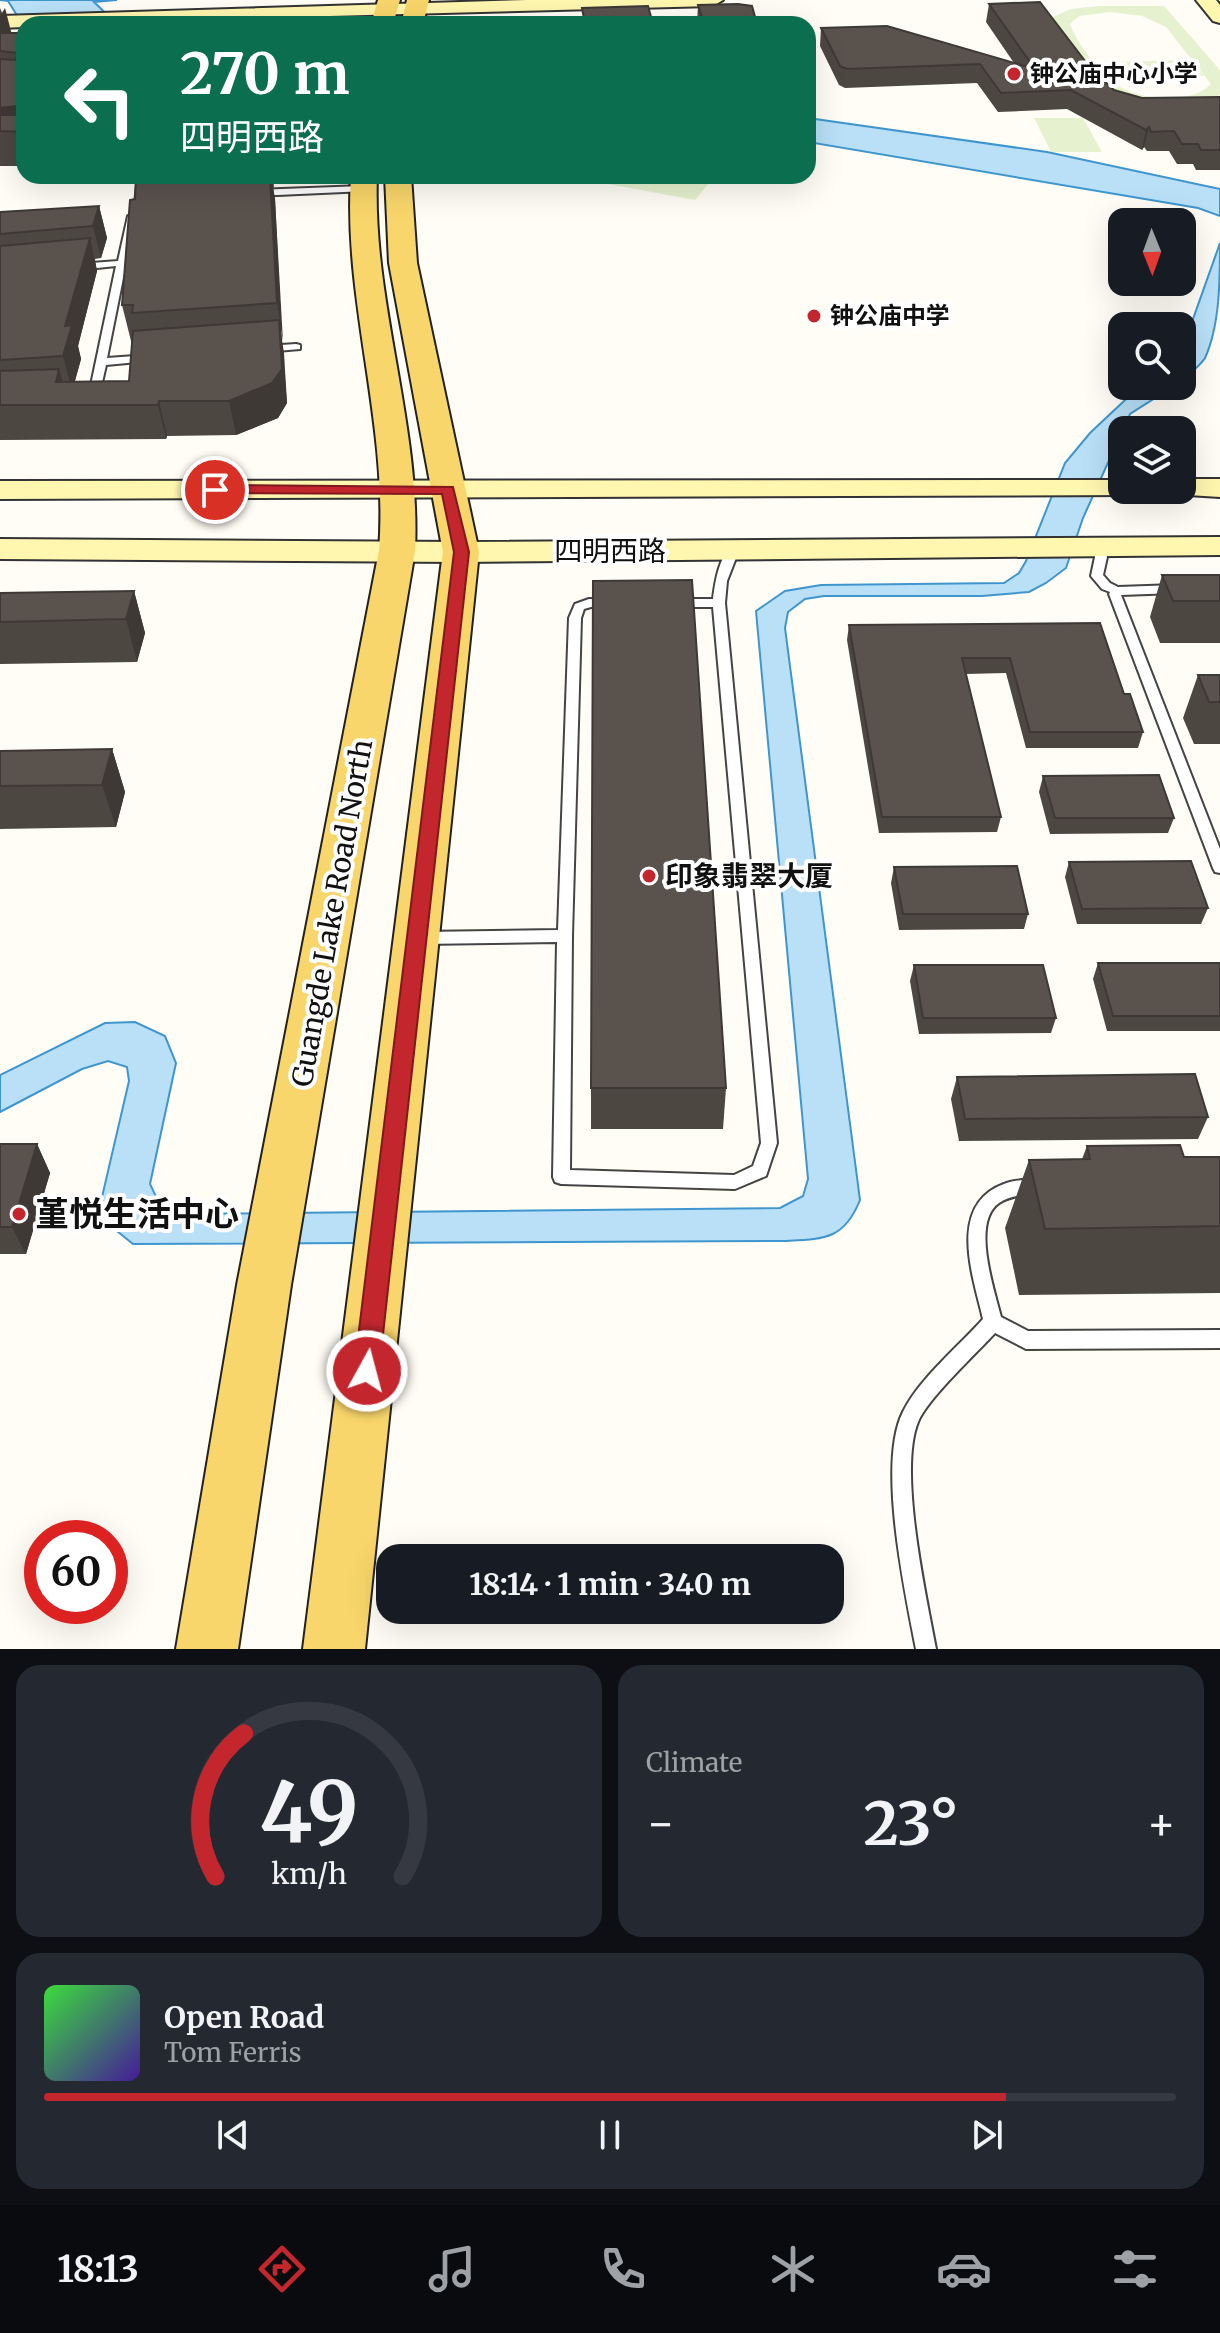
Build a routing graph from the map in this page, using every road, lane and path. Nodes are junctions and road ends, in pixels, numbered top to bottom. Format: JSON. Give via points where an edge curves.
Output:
{"nodes":[{"id":1,"x":713,"y":0,"type":"edge"},
{"id":2,"x":1206,"y":0,"type":"edge"},
{"id":3,"x":385,"y":11,"type":"edge"},
{"id":4,"x":415,"y":11,"type":"edge"},
{"id":5,"x":211,"y":16,"type":"edge"},
{"id":6,"x":1220,"y":17,"type":"edge"},
{"id":7,"x":344,"y":184,"type":"edge"},
{"id":8,"x":364,"y":184,"type":"edge"},
{"id":9,"x":398,"y":184,"type":"edge"},
{"id":10,"x":241,"y":194,"type":"edge"},
{"id":11,"x":132,"y":212,"type":"edge"},
{"id":12,"x":122,"y":263,"type":"junction"},
{"id":13,"x":61,"y":268,"type":"edge"},
{"id":14,"x":296,"y":347,"type":"dead end"},
{"id":15,"x":251,"y":350,"type":"edge"},
{"id":16,"x":161,"y":357,"type":"edge"},
{"id":17,"x":101,"y":362,"type":"junction"},
{"id":18,"x":74,"y":397,"type":"edge"},
{"id":19,"x":1196,"y":488,"type":"edge"},
{"id":20,"x":1220,"y":488,"type":"edge"},
{"id":21,"x":1108,"y":489,"type":"edge"},
{"id":22,"x":0,"y":490,"type":"edge"},
{"id":23,"x":399,"y":490,"type":"junction"},
{"id":24,"x":448,"y":490,"type":"junction"},
{"id":25,"x":1220,"y":546,"type":"edge"},
{"id":26,"x":1089,"y":547,"type":"junction"},
{"id":27,"x":0,"y":549,"type":"edge"},
{"id":28,"x":733,"y":550,"type":"junction"},
{"id":29,"x":397,"y":551,"type":"junction"},
{"id":30,"x":461,"y":552,"type":"junction"},
{"id":31,"x":1191,"y":589,"type":"edge"},
{"id":32,"x":1118,"y":591,"type":"junction"},
{"id":33,"x":632,"y":603,"type":"edge"},
{"id":34,"x":661,"y":603,"type":"edge"},
{"id":35,"x":719,"y":603,"type":"junction"},
{"id":36,"x":1220,"y":868,"type":"edge"},
{"id":37,"x":565,"y":936,"type":"junction"},
{"id":38,"x":417,"y":938,"type":"junction"},
{"id":39,"x":1053,"y":1186,"type":"edge"},
{"id":40,"x":993,"y":1322,"type":"junction"},
{"id":41,"x":1220,"y":1339,"type":"edge"},
{"id":42,"x":207,"y":1649,"type":"edge"},
{"id":43,"x":334,"y":1649,"type":"edge"},
{"id":44,"x":926,"y":1649,"type":"edge"}],
"edges":[{"from":1,"to":4,"type":"main road"},
{"from":2,"to":6,"type":"main road"},
{"from":3,"to":4,"type":"main road"},
{"from":3,"to":5,"type":"main road"},
{"from":7,"to":10,"type":"lane"},
{"from":8,"to":23,"type":"main road","name":"Guangde Lake Road North","via":[[367,266]]},
{"from":9,"to":24,"type":"main road","via":[[403,263]]},
{"from":11,"to":12,"type":"lane"},
{"from":12,"to":13,"type":"lane"},
{"from":12,"to":17,"type":"lane"},
{"from":14,"to":15,"type":"lane"},
{"from":16,"to":17,"type":"lane"},
{"from":17,"to":18,"type":"lane","via":[[96,387]]},
{"from":19,"to":20,"type":"main road"},
{"from":21,"to":24,"type":"main road"},
{"from":22,"to":23,"type":"main road"},
{"from":23,"to":24,"type":"main road"},
{"from":23,"to":29,"type":"main road","name":"Guangde Lake Road North"},
{"from":24,"to":30,"type":"main road"},
{"from":25,"to":26,"type":"main road","name":"四明西路"},
{"from":26,"to":28,"type":"main road","name":"四明西路"},
{"from":26,"to":32,"type":"lane","via":[[1101,557],[1097,576]]},
{"from":27,"to":29,"type":"main road","name":"四明西路"},
{"from":28,"to":30,"type":"main road","name":"四明西路"},
{"from":28,"to":35,"type":"lane"},
{"from":29,"to":30,"type":"main road","name":"四明西路"},
{"from":29,"to":42,"type":"main road","name":"Guangde Lake Road North","via":[[264,1285]]},
{"from":30,"to":38,"type":"main road"},
{"from":31,"to":32,"type":"lane"},
{"from":32,"to":36,"type":"lane"},
{"from":33,"to":37,"type":"lane","via":[[589,603],[579,607],[575,618]]},
{"from":34,"to":35,"type":"lane"},
{"from":35,"to":37,"type":"lane","via":[[769,1143],[760,1171],[735,1182],[561,1177]]},
{"from":37,"to":38,"type":"lane"},
{"from":38,"to":43,"type":"main road"},
{"from":39,"to":40,"type":"lane","via":[[1008,1186],[980,1208],[978,1250]]},
{"from":40,"to":41,"type":"lane","via":[[1026,1340]]},
{"from":40,"to":44,"type":"lane","via":[[910,1417],[904,1448],[906,1532]]}]}
